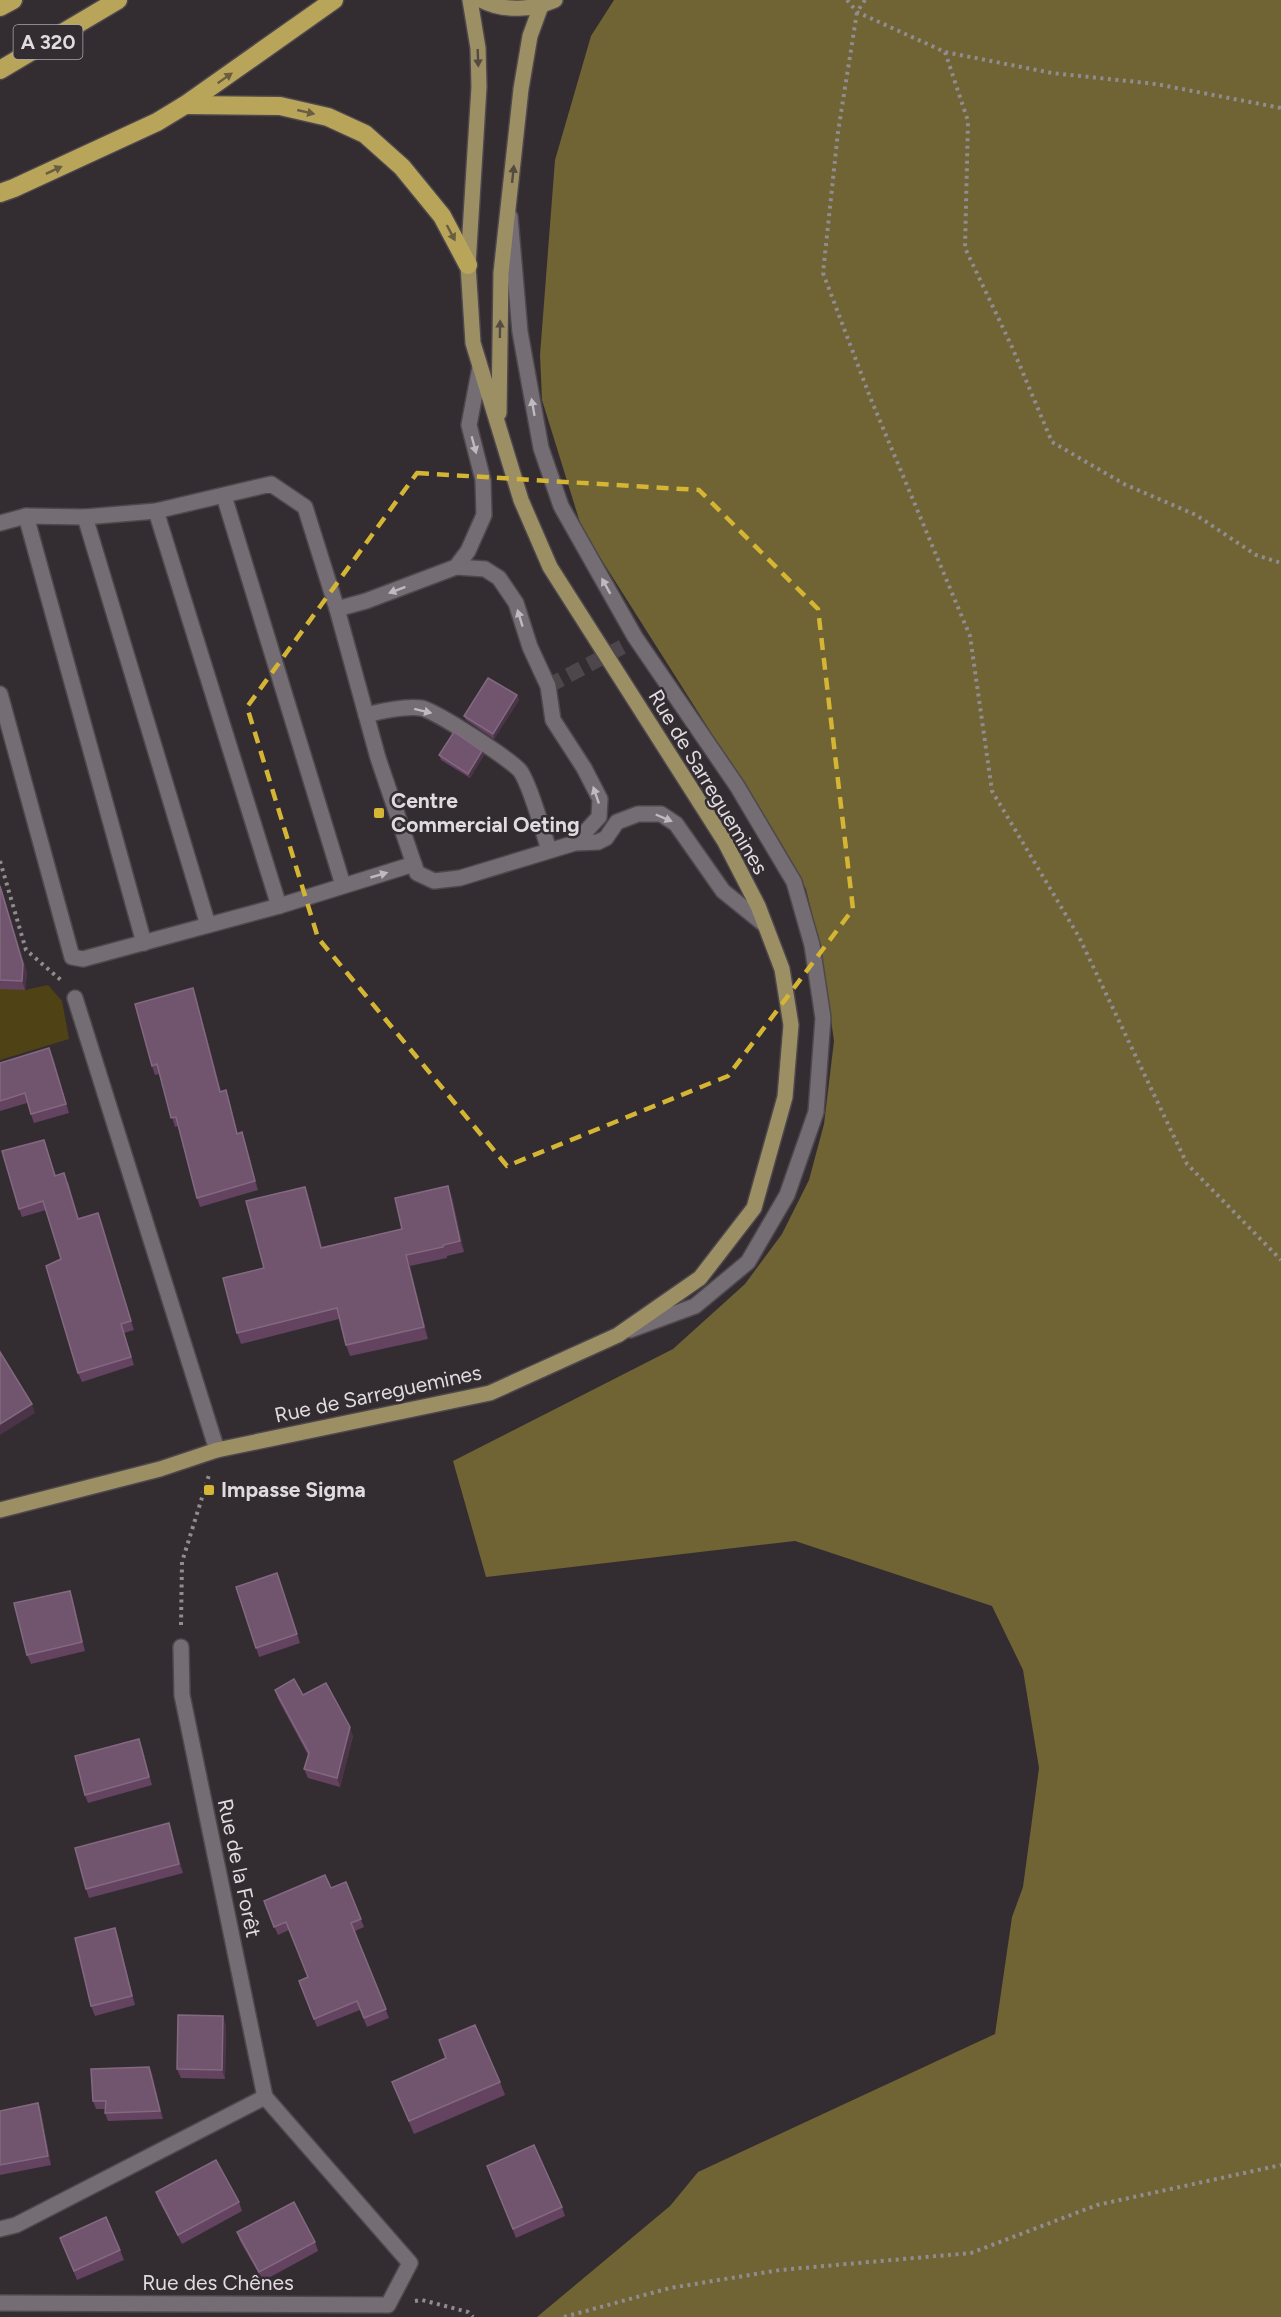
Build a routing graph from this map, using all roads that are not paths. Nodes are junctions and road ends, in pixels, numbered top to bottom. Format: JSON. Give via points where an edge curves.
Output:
{"nodes":[{"id":1,"x":13,"y":0,"type":"edge"},
{"id":2,"x":118,"y":0,"type":"edge"},
{"id":3,"x":334,"y":0,"type":"edge"},
{"id":4,"x":470,"y":0,"type":"edge"},
{"id":5,"x":481,"y":0,"type":"edge"},
{"id":6,"x":548,"y":3,"type":"edge"},
{"id":7,"x":0,"y":7,"type":"edge"},
{"id":8,"x":0,"y":70,"type":"edge"},
{"id":9,"x":186,"y":105,"type":"junction"},
{"id":10,"x":0,"y":193,"type":"edge"},
{"id":11,"x":510,"y":211,"type":"junction"},
{"id":12,"x":468,"y":265,"type":"junction"},
{"id":13,"x":480,"y":367,"type":"junction"},
{"id":14,"x":499,"y":429,"type":"junction"},
{"id":15,"x":224,"y":496,"type":"junction"},
{"id":16,"x":156,"y":511,"type":"junction"},
{"id":17,"x":26,"y":516,"type":"junction"},
{"id":18,"x":85,"y":517,"type":"junction"},
{"id":19,"x":0,"y":523,"type":"edge"},
{"id":20,"x":456,"y":567,"type":"junction"},
{"id":21,"x":337,"y":609,"type":"junction"},
{"id":22,"x":0,"y":694,"type":"edge"},
{"id":23,"x":366,"y":716,"type":"junction"},
{"id":24,"x":575,"y":843,"type":"junction"},
{"id":25,"x":549,"y":850,"type":"junction"},
{"id":26,"x":414,"y":864,"type":"junction"},
{"id":27,"x":343,"y":885,"type":"junction"},
{"id":28,"x":279,"y":906,"type":"junction"},
{"id":29,"x":208,"y":925,"type":"junction"},
{"id":30,"x":765,"y":925,"type":"junction"},
{"id":31,"x":144,"y":943,"type":"junction"},
{"id":32,"x":75,"y":998,"type":"road end"},
{"id":33,"x":618,"y":1335,"type":"junction"},
{"id":34,"x":217,"y":1450,"type":"junction"},
{"id":35,"x":0,"y":1510,"type":"edge"},
{"id":36,"x":181,"y":1647,"type":"road end"},
{"id":37,"x":265,"y":2097,"type":"junction"},
{"id":38,"x":0,"y":2229,"type":"edge"},
{"id":39,"x":0,"y":2303,"type":"edge"},
{"id":40,"x":388,"y":2305,"type":"joint"}],
"edges":[{"from":1,"to":7,"type":"highway","number":"A 320"},
{"from":2,"to":8,"type":"highway","number":"A 320"},
{"from":9,"to":3,"type":"highway","one_way":true},
{"from":4,"to":12,"type":"main road","name":"Rue de Sarreguemines","one_way":true,"via":[[478,48],[479,87]]},
{"from":5,"to":6,"type":"main road","via":[[522,9]]},
{"from":11,"to":6,"type":"main road","name":"Rue de Sarreguemines","one_way":true,"via":[[530,36]]},
{"from":10,"to":9,"type":"highway","one_way":true},
{"from":9,"to":12,"type":"highway","one_way":true,"via":[[280,105],[328,117],[365,134],[402,167],[442,216]]},
{"from":14,"to":11,"type":"main road","name":"Rue de Sarreguemines","one_way":true,"via":[[501,273]]},
{"from":33,"to":11,"type":"street","one_way":true,"via":[[695,1306],[748,1262],[787,1195],[816,1112],[823,1018],[812,945],[795,882],[737,786],[629,641],[561,506],[541,448],[520,332]]},
{"from":12,"to":13,"type":"main road","name":"Rue de Sarreguemines","via":[[473,343]]},
{"from":13,"to":14,"type":"main road","name":"Rue de Sarreguemines"},
{"from":13,"to":20,"type":"street","one_way":true,"via":[[469,426],[483,480],[484,515]]},
{"from":14,"to":30,"type":"main road","name":"Rue de Sarreguemines","via":[[521,500],[550,567],[725,842]]},
{"from":15,"to":16,"type":"street"},
{"from":15,"to":21,"type":"street","via":[[271,484],[305,507]]},
{"from":15,"to":27,"type":"street"},
{"from":16,"to":18,"type":"street"},
{"from":16,"to":28,"type":"street"},
{"from":17,"to":18,"type":"street"},
{"from":17,"to":19,"type":"street"},
{"from":17,"to":31,"type":"street"},
{"from":18,"to":29,"type":"street"},
{"from":20,"to":21,"type":"street","one_way":true},
{"from":24,"to":20,"type":"street","one_way":true,"via":[[599,817],[600,799],[553,720],[548,686],[516,603],[499,578],[485,569]]},
{"from":21,"to":23,"type":"street"},
{"from":22,"to":31,"type":"street","via":[[72,957],[83,959]]},
{"from":23,"to":25,"type":"street","one_way":true,"via":[[422,708],[503,758],[520,771]]},
{"from":23,"to":26,"type":"street"},
{"from":24,"to":25,"type":"street"},
{"from":24,"to":30,"type":"street","one_way":true,"via":[[598,842],[606,838],[617,822],[638,814],[661,814],[676,824],[723,891]]},
{"from":25,"to":26,"type":"street","via":[[460,878],[434,881],[417,873]]},
{"from":27,"to":26,"type":"street","one_way":true},
{"from":27,"to":28,"type":"street"},
{"from":28,"to":29,"type":"street"},
{"from":29,"to":31,"type":"street"},
{"from":30,"to":33,"type":"main road","name":"Rue de Sarreguemines","via":[[782,969],[791,1024],[785,1097],[754,1208],[700,1278]]},
{"from":32,"to":34,"type":"street"},
{"from":33,"to":34,"type":"main road","name":"Rue de Sarreguemines","via":[[490,1393]]},
{"from":34,"to":35,"type":"main road","name":"Rue de Sarreguemines"},
{"from":36,"to":37,"type":"street","name":"Rue de la Forêt","via":[[182,1695]]},
{"from":37,"to":38,"type":"street","via":[[16,2225]]},
{"from":37,"to":40,"type":"street","name":"Rue de la Forêt","via":[[410,2263]]},
{"from":39,"to":40,"type":"street","name":"Rue des Chênes"}]}
